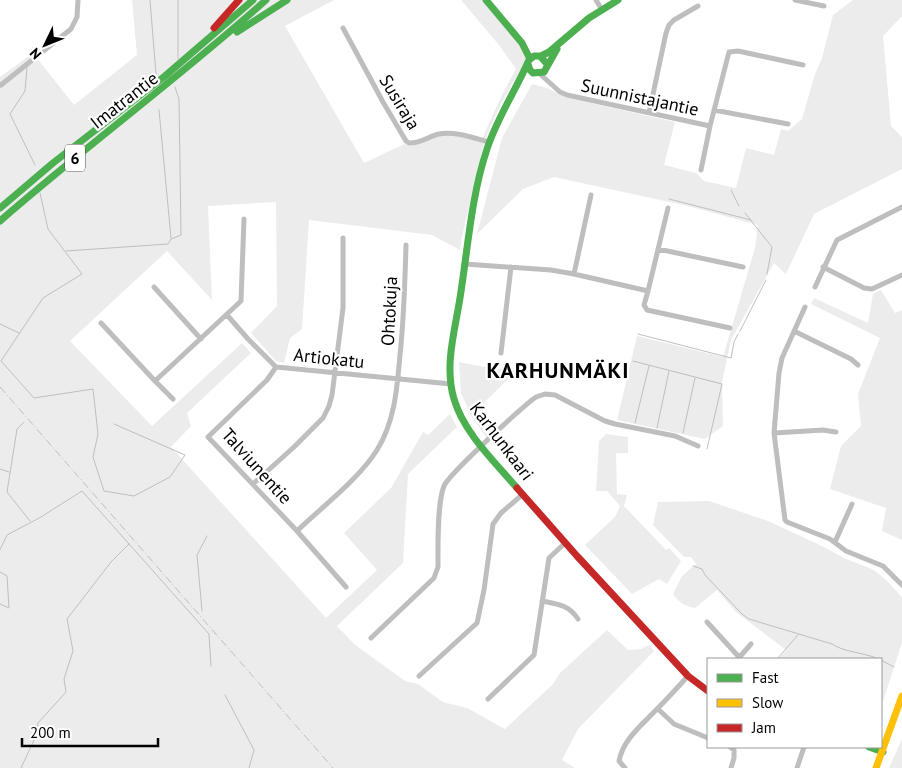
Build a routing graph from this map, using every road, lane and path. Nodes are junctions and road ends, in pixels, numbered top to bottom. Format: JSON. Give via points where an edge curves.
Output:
{"nodes":[{"id":1,"x":78,"y":0,"type":"edge"},
{"id":2,"x":239,"y":0,"type":"edge"},
{"id":3,"x":253,"y":0,"type":"edge"},
{"id":4,"x":266,"y":0,"type":"edge"},
{"id":5,"x":287,"y":0,"type":"edge"},
{"id":6,"x":486,"y":0,"type":"edge"},
{"id":7,"x":596,"y":0,"type":"edge"},
{"id":8,"x":618,"y":0,"type":"edge"},
{"id":9,"x":795,"y":0,"type":"edge"},
{"id":10,"x":698,"y":6,"type":"dead end"},
{"id":11,"x":824,"y":6,"type":"dead end"},
{"id":12,"x":602,"y":10,"type":"junction"},
{"id":13,"x":343,"y":28,"type":"dead end"},
{"id":14,"x":564,"y":39,"type":"junction"},
{"id":15,"x":522,"y":43,"type":"junction"},
{"id":16,"x":214,"y":47,"type":"junction"},
{"id":17,"x":539,"y":55,"type":"junction"},
{"id":18,"x":187,"y":57,"type":"junction"},
{"id":19,"x":529,"y":62,"type":"junction"},
{"id":20,"x":803,"y":65,"type":"dead end"},
{"id":21,"x":541,"y":70,"type":"junction"},
{"id":22,"x":1,"y":85,"type":"edge"},
{"id":23,"x":517,"y":85,"type":"junction"},
{"id":24,"x":714,"y":110,"type":"junction"},
{"id":25,"x":648,"y":113,"type":"junction"},
{"id":26,"x":788,"y":124,"type":"dead end"},
{"id":27,"x":710,"y":126,"type":"junction"},
{"id":28,"x":489,"y":142,"type":"junction"},
{"id":29,"x":701,"y":170,"type":"dead end"},
{"id":30,"x":591,"y":195,"type":"dead end"},
{"id":31,"x":902,"y":207,"type":"edge"},
{"id":32,"x":0,"y":208,"type":"edge"},
{"id":33,"x":668,"y":208,"type":"dead end"},
{"id":34,"x":244,"y":219,"type":"dead end"},
{"id":35,"x":0,"y":221,"type":"edge"},
{"id":36,"x":344,"y":238,"type":"dead end"},
{"id":37,"x":406,"y":245,"type":"dead end"},
{"id":38,"x":658,"y":249,"type":"junction"},
{"id":39,"x":465,"y":264,"type":"junction"},
{"id":40,"x":743,"y":266,"type":"dead end"},
{"id":41,"x":511,"y":267,"type":"junction"},
{"id":42,"x":824,"y":267,"type":"junction"},
{"id":43,"x":574,"y":274,"type":"junction"},
{"id":44,"x":902,"y":275,"type":"edge"},
{"id":45,"x":815,"y":286,"type":"dead end"},
{"id":46,"x":154,"y":287,"type":"dead end"},
{"id":47,"x":648,"y":291,"type":"junction"},
{"id":48,"x":805,"y":307,"type":"dead end"},
{"id":49,"x":227,"y":315,"type":"junction"},
{"id":50,"x":101,"y":323,"type":"dead end"},
{"id":51,"x":730,"y":328,"type":"dead end"},
{"id":52,"x":794,"y":331,"type":"junction"},
{"id":53,"x":201,"y":339,"type":"junction"},
{"id":54,"x":501,"y":353,"type":"dead end"},
{"id":55,"x":858,"y":366,"type":"dead end"},
{"id":56,"x":276,"y":367,"type":"junction"},
{"id":57,"x":335,"y":372,"type":"junction"},
{"id":58,"x":398,"y":379,"type":"junction"},
{"id":59,"x":155,"y":381,"type":"junction"},
{"id":60,"x":450,"y":384,"type":"junction"},
{"id":61,"x":173,"y":400,"type":"dead end"},
{"id":62,"x":836,"y":432,"type":"dead end"},
{"id":63,"x":774,"y":433,"type":"junction"},
{"id":64,"x":483,"y":446,"type":"junction"},
{"id":65,"x":698,"y":446,"type":"dead end"},
{"id":66,"x":253,"y":484,"type":"junction"},
{"id":67,"x":523,"y":494,"type":"junction"},
{"id":68,"x":852,"y":504,"type":"dead end"},
{"id":69,"x":297,"y":531,"type":"junction"},
{"id":70,"x":835,"y":542,"type":"junction"},
{"id":71,"x":564,"y":543,"type":"junction"},
{"id":72,"x":902,"y":585,"type":"edge"},
{"id":73,"x":346,"y":586,"type":"dead end"},
{"id":74,"x":542,"y":600,"type":"junction"},
{"id":75,"x":578,"y":619,"type":"dead end"},
{"id":76,"x":707,"y":622,"type":"dead end"},
{"id":77,"x":371,"y":638,"type":"dead end"},
{"id":78,"x":751,"y":644,"type":"dead end"},
{"id":79,"x":738,"y":658,"type":"edge"},
{"id":80,"x":420,"y":676,"type":"dead end"},
{"id":81,"x":688,"y":676,"type":"junction"},
{"id":82,"x":707,"y":690,"type":"edge"},
{"id":83,"x":902,"y":696,"type":"edge"},
{"id":84,"x":488,"y":700,"type":"dead end"},
{"id":85,"x":658,"y":709,"type":"junction"},
{"id":86,"x":707,"y":738,"type":"edge"},
{"id":87,"x":731,"y":748,"type":"edge"},
{"id":88,"x":804,"y":748,"type":"edge"},
{"id":89,"x":872,"y":748,"type":"edge"},
{"id":90,"x":883,"y":752,"type":"junction"},
{"id":91,"x":625,"y":768,"type":"edge"},
{"id":92,"x":731,"y":768,"type":"edge"},
{"id":93,"x":797,"y":768,"type":"edge"},
{"id":94,"x":876,"y":768,"type":"edge"}],
"edges":[{"from":1,"to":22,"type":"street","via":[[77,16],[71,29]]},
{"from":2,"to":18,"type":"main road"},
{"from":3,"to":18,"type":"main road","name":"Imatrantie","number":"6"},
{"from":4,"to":16,"type":"main road","name":"Imatrantie","number":"6"},
{"from":5,"to":16,"type":"main road"},
{"from":6,"to":15,"type":"main road"},
{"from":7,"to":12,"type":"street"},
{"from":8,"to":12,"type":"main road","name":"Karhunkaari"},
{"from":9,"to":11,"type":"street"},
{"from":10,"to":25,"type":"street","via":[[669,25]]},
{"from":12,"to":14,"type":"main road","name":"Karhunkaari"},
{"from":13,"to":28,"type":"street","name":"Susiraja","via":[[406,141],[410,144],[449,133]]},
{"from":14,"to":17,"type":"main road","name":"Karhunkaari","via":[[549,52]]},
{"from":14,"to":21,"type":"main road","name":"Karhunkaari"},
{"from":15,"to":17,"type":"main road"},
{"from":15,"to":19,"type":"main road"},
{"from":16,"to":35,"type":"main road","name":"Imatrantie","number":"6"},
{"from":17,"to":19,"type":"main road","name":"Karhunkaari"},
{"from":17,"to":21,"type":"main road"},
{"from":18,"to":32,"type":"main road","name":"Imatrantie","number":"6"},
{"from":19,"to":21,"type":"main road","via":[[530,71]]},
{"from":19,"to":23,"type":"main road","name":"Karhunkaari"},
{"from":20,"to":24,"type":"street","via":[[738,51],[729,52]]},
{"from":21,"to":23,"type":"main road","name":"Karhunkaari"},
{"from":21,"to":25,"type":"street","name":"Suunnistajantie","via":[[560,92],[567,95]]},
{"from":23,"to":28,"type":"main road","name":"Karhunkaari"},
{"from":24,"to":26,"type":"street"},
{"from":24,"to":27,"type":"street"},
{"from":25,"to":27,"type":"street","name":"Suunnistajantie"},
{"from":27,"to":29,"type":"street","name":"Suunnistajantie"},
{"from":28,"to":39,"type":"main road","name":"Karhunkaari","via":[[474,201]]},
{"from":30,"to":43,"type":"street"},
{"from":31,"to":42,"type":"street","via":[[837,240]]},
{"from":33,"to":38,"type":"street"},
{"from":34,"to":49,"type":"street","via":[[242,297]]},
{"from":36,"to":57,"type":"street","via":[[343,308]]},
{"from":37,"to":58,"type":"street","name":"Ohtokuja"},
{"from":38,"to":40,"type":"street"},
{"from":38,"to":47,"type":"street"},
{"from":39,"to":41,"type":"street"},
{"from":39,"to":60,"type":"main road","name":"Karhunkaari"},
{"from":41,"to":43,"type":"street"},
{"from":41,"to":54,"type":"street"},
{"from":42,"to":44,"type":"street","via":[[872,289]]},
{"from":42,"to":45,"type":"street"},
{"from":43,"to":47,"type":"street"},
{"from":46,"to":53,"type":"street"},
{"from":47,"to":51,"type":"street","via":[[644,305],[647,310]]},
{"from":48,"to":52,"type":"street"},
{"from":49,"to":53,"type":"street"},
{"from":49,"to":56,"type":"street","name":"Artiokatu"},
{"from":50,"to":59,"type":"street"},
{"from":52,"to":55,"type":"street","via":[[851,359]]},
{"from":52,"to":63,"type":"street","via":[[778,373]]},
{"from":53,"to":59,"type":"street"},
{"from":56,"to":57,"type":"street","name":"Artiokatu"},
{"from":56,"to":66,"type":"street","name":"Talviunentie","via":[[267,380],[208,437]]},
{"from":57,"to":58,"type":"street","name":"Artiokatu"},
{"from":57,"to":66,"type":"street","via":[[323,418]]},
{"from":58,"to":60,"type":"street","name":"Artiokatu"},
{"from":58,"to":69,"type":"street","name":"Ohtokuja","via":[[392,415],[378,449],[367,464]]},
{"from":59,"to":61,"type":"street"},
{"from":60,"to":64,"type":"main road","name":"Karhunkaari","via":[[460,412]]},
{"from":62,"to":63,"type":"street"},
{"from":63,"to":70,"type":"street","via":[[785,520]]},
{"from":64,"to":65,"type":"street","via":[[531,401],[540,395],[551,394],[604,421],[675,436]]},
{"from":64,"to":67,"type":"main road","name":"Karhunkaari"},
{"from":64,"to":77,"type":"street","via":[[444,483],[438,567],[434,578]]},
{"from":66,"to":69,"type":"street","name":"Talviunentie"},
{"from":67,"to":71,"type":"main road","name":"Karhunkaari"},
{"from":67,"to":80,"type":"street","via":[[493,524],[477,623]]},
{"from":68,"to":70,"type":"street"},
{"from":69,"to":73,"type":"street","name":"Talviunentie"},
{"from":70,"to":72,"type":"street","via":[[884,566]]},
{"from":71,"to":74,"type":"street","via":[[549,558]]},
{"from":71,"to":81,"type":"main road","name":"Karhunkaari"},
{"from":74,"to":75,"type":"street","via":[[566,606]]},
{"from":74,"to":84,"type":"street","via":[[534,655]]},
{"from":76,"to":79,"type":"street"},
{"from":78,"to":79,"type":"street"},
{"from":81,"to":82,"type":"main road","name":"Karhunkaari"},
{"from":81,"to":85,"type":"street"},
{"from":83,"to":90,"type":"main road"},
{"from":85,"to":86,"type":"street","via":[[674,724]]},
{"from":85,"to":91,"type":"street","via":[[636,729],[620,755],[619,761]]},
{"from":87,"to":92,"type":"street","via":[[734,758]]},
{"from":88,"to":93,"type":"street"},
{"from":89,"to":90,"type":"main road"},
{"from":90,"to":94,"type":"main road"}]}
